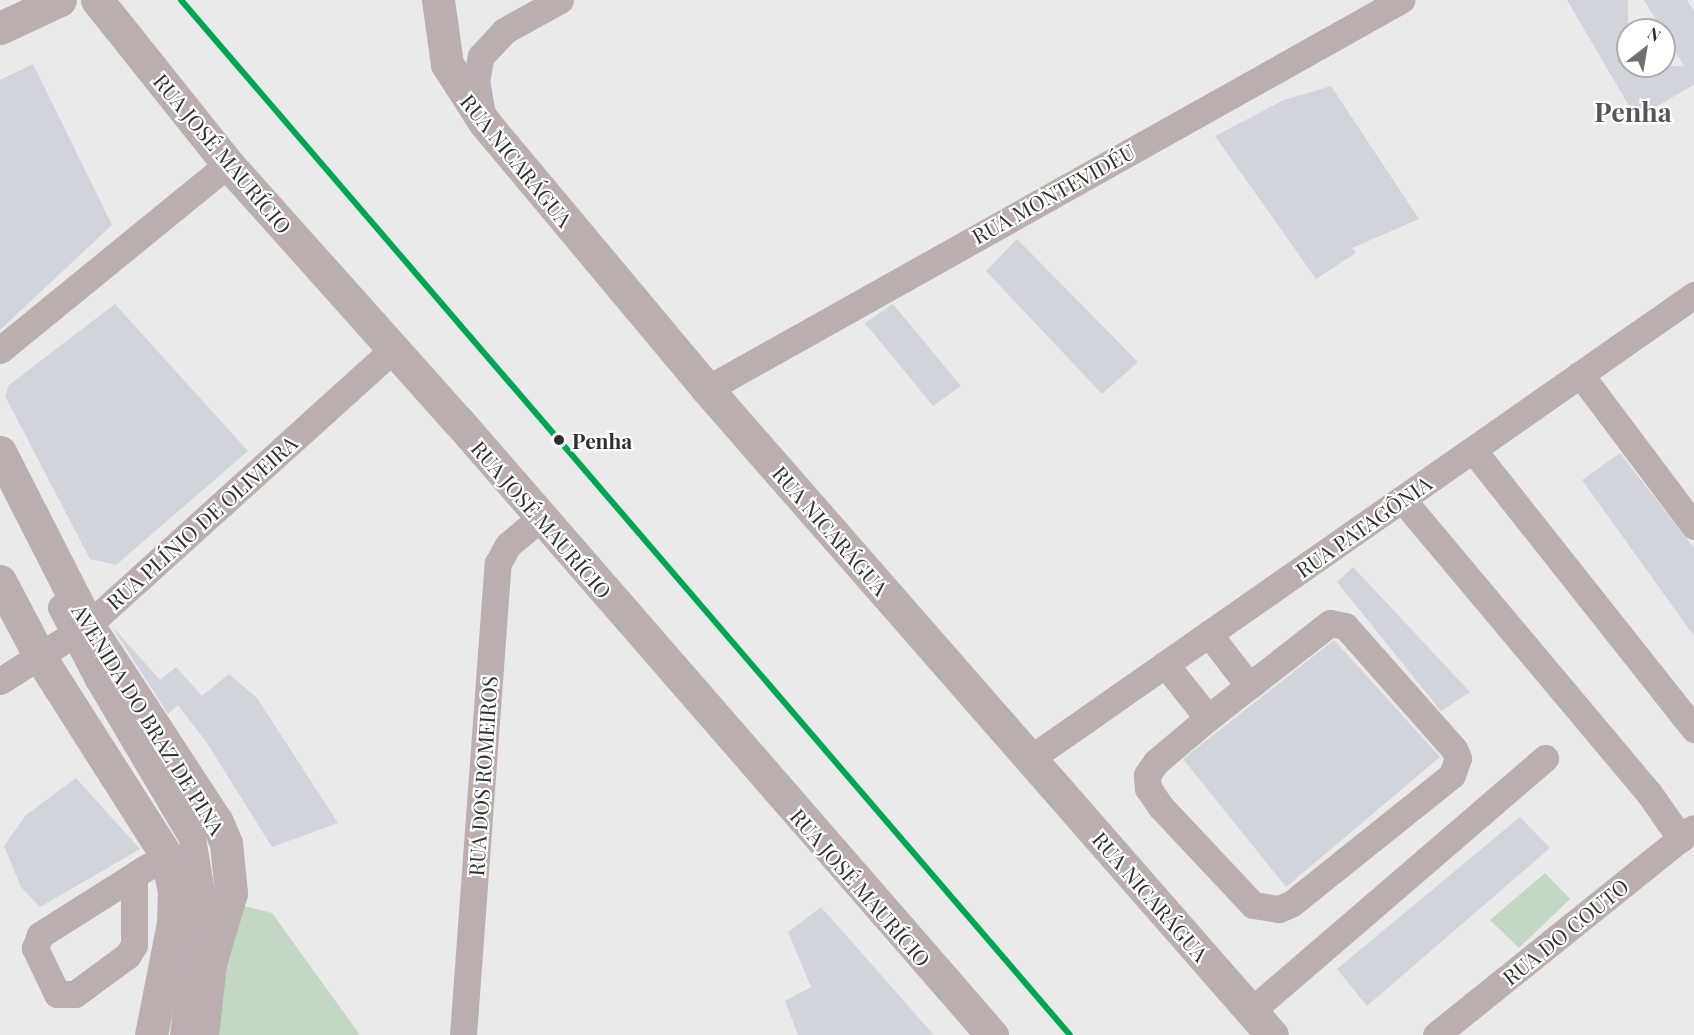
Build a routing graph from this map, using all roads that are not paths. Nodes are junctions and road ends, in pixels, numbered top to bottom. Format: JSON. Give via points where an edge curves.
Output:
{"nodes":[{"id":1,"x":60,"y":0,"type":"edge"},
{"id":2,"x":98,"y":0,"type":"edge"},
{"id":3,"x":438,"y":0,"type":"edge"},
{"id":4,"x":560,"y":0,"type":"edge"},
{"id":5,"x":1401,"y":0,"type":"edge"},
{"id":6,"x":0,"y":28,"type":"edge"},
{"id":7,"x":484,"y":122,"type":"junction"},
{"id":8,"x":228,"y":164,"type":"junction"},
{"id":9,"x":1694,"y":295,"type":"edge"},
{"id":10,"x":0,"y":350,"type":"edge"},
{"id":11,"x":392,"y":350,"type":"junction"},
{"id":12,"x":1580,"y":374,"type":"junction"},
{"id":13,"x":707,"y":389,"type":"junction"},
{"id":14,"x":1473,"y":450,"type":"junction"},
{"id":15,"x":0,"y":452,"type":"edge"},
{"id":16,"x":0,"y":482,"type":"edge"},
{"id":17,"x":1402,"y":499,"type":"junction"},
{"id":18,"x":1694,"y":526,"type":"edge"},
{"id":19,"x":527,"y":529,"type":"dead end"},
{"id":20,"x":0,"y":581,"type":"edge"},
{"id":21,"x":9,"y":624,"type":"edge"},
{"id":22,"x":81,"y":629,"type":"junction"},
{"id":23,"x":1209,"y":634,"type":"junction"},
{"id":24,"x":40,"y":657,"type":"junction"},
{"id":25,"x":1165,"y":664,"type":"junction"},
{"id":26,"x":0,"y":681,"type":"edge"},
{"id":27,"x":1249,"y":686,"type":"junction"},
{"id":28,"x":1208,"y":718,"type":"junction"},
{"id":29,"x":1694,"y":729,"type":"edge"},
{"id":30,"x":1031,"y":758,"type":"junction"},
{"id":31,"x":1545,"y":758,"type":"dead end"},
{"id":32,"x":1687,"y":833,"type":"edge"},
{"id":33,"x":167,"y":856,"type":"junction"},
{"id":34,"x":134,"y":876,"type":"junction"},
{"id":35,"x":1262,"y":1023,"type":"edge"},
{"id":36,"x":151,"y":1035,"type":"edge"},
{"id":37,"x":183,"y":1035,"type":"edge"},
{"id":38,"x":202,"y":1035,"type":"edge"},
{"id":39,"x":463,"y":1035,"type":"edge"},
{"id":40,"x":992,"y":1035,"type":"edge"},
{"id":41,"x":1436,"y":1035,"type":"edge"}],
"edges":[{"from":1,"to":6,"type":"main road"},
{"from":2,"to":8,"type":"main road","name":"RUA JOSÉ MAURÍCIO"},
{"from":3,"to":7,"type":"main road","name":"RUA NICARÁGUA","via":[[447,64]]},
{"from":4,"to":7,"type":"street","via":[[504,31],[481,56],[476,81]]},
{"from":5,"to":13,"type":"street","name":"RUA MONTEVIDÉU"},
{"from":7,"to":13,"type":"main road","name":"RUA NICARÁGUA"},
{"from":8,"to":10,"type":"street"},
{"from":8,"to":11,"type":"main road","name":"RUA JOSÉ MAURÍCIO"},
{"from":9,"to":12,"type":"street","name":"RUA PATAGÔNIA"},
{"from":11,"to":22,"type":"street","name":"RUA PLÍNIO DE OLIVEIRA"},
{"from":11,"to":40,"type":"main road","name":"RUA JOSÉ MAURÍCIO"},
{"from":12,"to":14,"type":"street","name":"RUA PATAGÔNIA"},
{"from":12,"to":18,"type":"street"},
{"from":13,"to":30,"type":"main road","name":"RUA NICARÁGUA"},
{"from":14,"to":17,"type":"street","name":"RUA PATAGÔNIA"},
{"from":14,"to":29,"type":"street"},
{"from":15,"to":22,"type":"main road","name":"AVENIDA DO BRAZ DE PINA"},
{"from":16,"to":22,"type":"street"},
{"from":17,"to":23,"type":"street","name":"RUA PATAGÔNIA"},
{"from":17,"to":32,"type":"street"},
{"from":19,"to":39,"type":"street","name":"RUA DOS ROMEIROS","via":[[508,545],[498,563]]},
{"from":20,"to":21,"type":"main road"},
{"from":21,"to":24,"type":"main road"},
{"from":22,"to":24,"type":"street","name":"RUA PLÍNIO DE OLIVEIRA"},
{"from":22,"to":37,"type":"street","via":[[192,838],[201,892]]},
{"from":22,"to":38,"type":"main road","name":"AVENIDA DO BRAZ DE PINA","via":[[217,822],[225,843],[231,893],[210,963]]},
{"from":23,"to":25,"type":"street","name":"RUA PATAGÔNIA"},
{"from":23,"to":27,"type":"street"},
{"from":24,"to":26,"type":"street","name":"RUA PLÍNIO DE OLIVEIRA"},
{"from":24,"to":33,"type":"main road"},
{"from":25,"to":28,"type":"street"},
{"from":25,"to":30,"type":"street","name":"RUA PATAGÔNIA"},
{"from":27,"to":28,"type":"street"},
{"from":27,"to":28,"type":"street","via":[[1330,623],[1338,623],[1345,626],[1454,749],[1456,766],[1452,775],[1291,904],[1266,909],[1253,905],[1161,807],[1148,788],[1147,776],[1156,762]]},
{"from":30,"to":35,"type":"main road","name":"RUA NICARÁGUA"},
{"from":31,"to":35,"type":"street"},
{"from":32,"to":41,"type":"street","name":"RUA DO COUTO"},
{"from":33,"to":34,"type":"street"},
{"from":33,"to":36,"type":"main road","via":[[174,891],[173,923]]},
{"from":34,"to":34,"type":"street","via":[[40,935],[35,942],[57,994],[66,997],[75,993],[128,955],[134,945]]}]}
